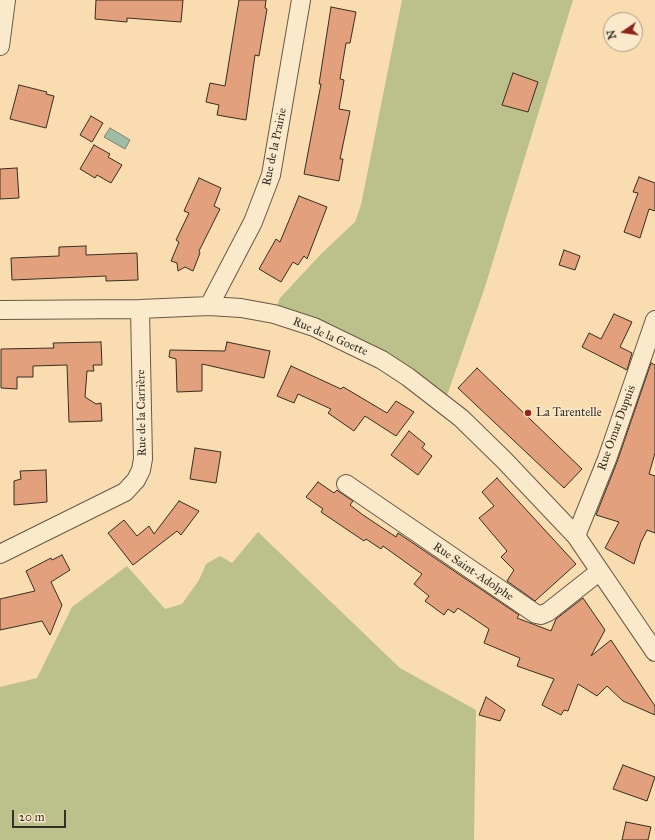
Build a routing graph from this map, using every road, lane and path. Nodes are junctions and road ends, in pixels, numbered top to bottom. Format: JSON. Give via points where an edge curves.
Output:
{"nodes":[{"id":1,"x":6,"y":0,"type":"edge"},
{"id":2,"x":301,"y":0,"type":"edge"},
{"id":3,"x":0,"y":46,"type":"edge"},
{"id":4,"x":209,"y":306,"type":"junction"},
{"id":5,"x":140,"y":309,"type":"junction"},
{"id":6,"x":0,"y":310,"type":"edge"},
{"id":7,"x":655,"y":320,"type":"edge"},
{"id":8,"x":346,"y":484,"type":"dead end"},
{"id":9,"x":576,"y":536,"type":"junction"},
{"id":10,"x":0,"y":554,"type":"edge"},
{"id":11,"x":600,"y":571,"type":"junction"},
{"id":12,"x":655,"y":652,"type":"edge"}],
"edges":[{"from":1,"to":3,"type":"street"},
{"from":2,"to":4,"type":"street","name":"Rue de la Prairie","via":[[271,175],[253,222]]},
{"from":4,"to":5,"type":"street","name":"Rue de la Goette"},
{"from":4,"to":9,"type":"street","name":"Rue de la Goette","via":[[274,314],[314,327],[382,360],[444,404],[479,434]]},
{"from":5,"to":6,"type":"street","name":"Rue de la Goette"},
{"from":5,"to":10,"type":"street","name":"Rue de la Carrière","via":[[143,459],[136,480],[125,492]]},
{"from":7,"to":9,"type":"street","name":"Rue Omar Dupuis"},
{"from":8,"to":11,"type":"street","name":"Rue Saint-Adolphe","via":[[536,614],[548,612]]},
{"from":9,"to":11,"type":"street"},
{"from":11,"to":12,"type":"street"}]}
